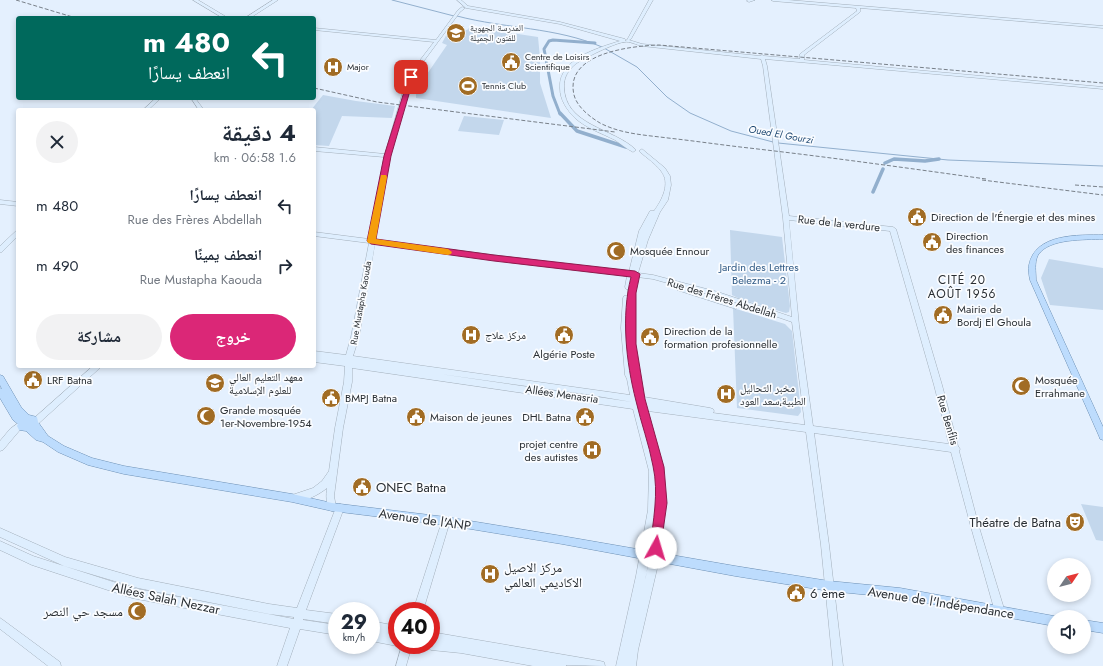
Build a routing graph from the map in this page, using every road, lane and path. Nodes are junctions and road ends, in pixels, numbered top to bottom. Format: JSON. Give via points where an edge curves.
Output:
{"nodes":[{"id":1,"x":191,"y":0,"type":"edge"},
{"id":2,"x":195,"y":0,"type":"edge"},
{"id":3,"x":276,"y":0,"type":"edge"},
{"id":4,"x":647,"y":0,"type":"edge"},
{"id":5,"x":650,"y":0,"type":"edge"},
{"id":6,"x":773,"y":0,"type":"edge"},
{"id":7,"x":464,"y":7,"type":"edge"},
{"id":8,"x":858,"y":10,"type":"junction"},
{"id":9,"x":219,"y":16,"type":"edge"},
{"id":10,"x":223,"y":16,"type":"edge"},
{"id":11,"x":251,"y":16,"type":"edge"},
{"id":12,"x":1103,"y":26,"type":"edge"},
{"id":13,"x":316,"y":29,"type":"edge"},
{"id":14,"x":613,"y":38,"type":"junction"},
{"id":15,"x":627,"y":40,"type":"junction"},
{"id":16,"x":437,"y":41,"type":"junction"},
{"id":17,"x":684,"y":44,"type":"dead end"},
{"id":18,"x":614,"y":46,"type":"junction"},
{"id":19,"x":669,"y":48,"type":"junction"},
{"id":20,"x":804,"y":57,"type":"junction"},
{"id":21,"x":765,"y":60,"type":"junction"},
{"id":22,"x":1076,"y":86,"type":"junction"},
{"id":23,"x":1103,"y":88,"type":"edge"},
{"id":24,"x":1067,"y":89,"type":"dead end"},
{"id":25,"x":155,"y":100,"type":"edge"},
{"id":26,"x":147,"y":108,"type":"edge"},
{"id":27,"x":316,"y":149,"type":"edge"},
{"id":28,"x":387,"y":156,"type":"junction"},
{"id":29,"x":0,"y":198,"type":"edge"},
{"id":30,"x":16,"y":200,"type":"edge"},
{"id":31,"x":0,"y":202,"type":"edge"},
{"id":32,"x":16,"y":204,"type":"edge"},
{"id":33,"x":786,"y":218,"type":"junction"},
{"id":34,"x":893,"y":229,"type":"joint"},
{"id":35,"x":16,"y":234,"type":"edge"},
{"id":36,"x":316,"y":234,"type":"edge"},
{"id":37,"x":1103,"y":237,"type":"edge"},
{"id":38,"x":316,"y":239,"type":"edge"},
{"id":39,"x":371,"y":243,"type":"junction"},
{"id":40,"x":0,"y":250,"type":"edge"},
{"id":41,"x":632,"y":276,"type":"junction"},
{"id":42,"x":796,"y":323,"type":"junction"},
{"id":43,"x":316,"y":355,"type":"edge"},
{"id":44,"x":316,"y":359,"type":"edge"},
{"id":45,"x":350,"y":364,"type":"junction"},
{"id":46,"x":96,"y":368,"type":"edge"},
{"id":47,"x":0,"y":378,"type":"edge"},
{"id":48,"x":0,"y":391,"type":"edge"},
{"id":49,"x":637,"y":401,"type":"junction"},
{"id":50,"x":28,"y":423,"type":"junction"},
{"id":51,"x":810,"y":427,"type":"junction"},
{"id":52,"x":1103,"y":436,"type":"edge"},
{"id":53,"x":0,"y":447,"type":"edge"},
{"id":54,"x":956,"y":449,"type":"junction"},
{"id":55,"x":333,"y":468,"type":"junction"},
{"id":56,"x":292,"y":498,"type":"junction"},
{"id":57,"x":336,"y":507,"type":"junction"},
{"id":58,"x":446,"y":521,"type":"junction"},
{"id":59,"x":0,"y":532,"type":"edge"},
{"id":60,"x":0,"y":545,"type":"edge"},
{"id":61,"x":645,"y":554,"type":"junction"},
{"id":62,"x":655,"y":556,"type":"junction"},
{"id":63,"x":828,"y":586,"type":"junction"},
{"id":64,"x":640,"y":598,"type":"junction"},
{"id":65,"x":421,"y":602,"type":"edge"},
{"id":66,"x":300,"y":612,"type":"junction"},
{"id":67,"x":1000,"y":612,"type":"junction"},
{"id":68,"x":328,"y":617,"type":"edge"},
{"id":69,"x":1047,"y":620,"type":"edge"},
{"id":70,"x":0,"y":623,"type":"edge"},
{"id":71,"x":296,"y":624,"type":"junction"},
{"id":72,"x":1091,"y":626,"type":"edge"},
{"id":73,"x":1103,"y":628,"type":"edge"},
{"id":74,"x":328,"y":629,"type":"edge"},
{"id":75,"x":440,"y":639,"type":"edge"},
{"id":76,"x":440,"y":646,"type":"edge"},
{"id":77,"x":404,"y":654,"type":"edge"},
{"id":78,"x":56,"y":666,"type":"edge"},
{"id":79,"x":282,"y":666,"type":"edge"},
{"id":80,"x":401,"y":666,"type":"edge"},
{"id":81,"x":561,"y":666,"type":"edge"},
{"id":82,"x":600,"y":666,"type":"edge"},
{"id":83,"x":613,"y":666,"type":"edge"},
{"id":84,"x":622,"y":666,"type":"edge"},
{"id":85,"x":631,"y":666,"type":"edge"},
{"id":86,"x":838,"y":666,"type":"edge"}],
"edges":[{"from":1,"to":9,"type":"street"},
{"from":2,"to":10,"type":"street"},
{"from":3,"to":11,"type":"street"},
{"from":4,"to":15,"type":"street"},
{"from":5,"to":15,"type":"street"},
{"from":6,"to":8,"type":"street","via":[[852,6]]},
{"from":7,"to":14,"type":"street","via":[[560,23]]},
{"from":7,"to":16,"type":"street","name":"Rue Mustapha Kaouda"},
{"from":8,"to":12,"type":"street","via":[[870,8]]},
{"from":8,"to":20,"type":"street"},
{"from":13,"to":16,"type":"street"},
{"from":14,"to":15,"type":"street"},
{"from":14,"to":18,"type":"street","via":[[616,42]]},
{"from":15,"to":18,"type":"street"},
{"from":15,"to":19,"type":"street","via":[[641,45]]},
{"from":16,"to":28,"type":"street","name":"Rue Mustapha Kaouda","via":[[409,80]]},
{"from":17,"to":19,"type":"street"},
{"from":18,"to":41,"type":"street","via":[[580,62],[571,71],[566,83],[567,99],[573,110],[587,122],[623,138],[661,173],[665,185],[660,201],[642,231]]},
{"from":19,"to":21,"type":"street","via":[[752,56]]},
{"from":20,"to":21,"type":"street"},
{"from":20,"to":22,"type":"street"},
{"from":21,"to":33,"type":"street"},
{"from":22,"to":23,"type":"street"},
{"from":22,"to":24,"type":"street"},
{"from":25,"to":26,"type":"street"},
{"from":27,"to":28,"type":"street"},
{"from":28,"to":39,"type":"street","name":"Rue Mustapha Kaouda"},
{"from":29,"to":30,"type":"street"},
{"from":31,"to":32,"type":"street"},
{"from":33,"to":34,"type":"street","name":"Rue de la verdure"},
{"from":33,"to":42,"type":"street"},
{"from":34,"to":54,"type":"street","name":"Rue Benflis"},
{"from":35,"to":40,"type":"street"},
{"from":36,"to":39,"type":"street","name":"Rue des Frères Abdellah"},
{"from":37,"to":52,"type":"main road","via":[[1054,242],[1037,251],[1031,266],[1032,280]]},
{"from":38,"to":39,"type":"street","name":"Rue des Frères Abdellah"},
{"from":39,"to":41,"type":"street","name":"Rue des Frères Abdellah","via":[[493,262]]},
{"from":39,"to":45,"type":"street","name":"Rue Mustapha Kaouda"},
{"from":41,"to":42,"type":"street","name":"Rue des Frères Abdellah","via":[[653,277],[718,294]]},
{"from":41,"to":49,"type":"street","via":[[624,328],[629,375]]},
{"from":42,"to":51,"type":"street"},
{"from":43,"to":45,"type":"street"},
{"from":44,"to":45,"type":"street","name":"Allées Menasria"},
{"from":45,"to":49,"type":"street"},
{"from":45,"to":49,"type":"street","name":"Allées Menasria","via":[[562,394]]},
{"from":45,"to":55,"type":"street","name":"Rue Mustapha Kaouda"},
{"from":46,"to":50,"type":"street","via":[[77,386]]},
{"from":47,"to":50,"type":"main road"},
{"from":48,"to":50,"type":"main road","via":[[16,418]]},
{"from":49,"to":51,"type":"street","name":"Allées Menasria"},
{"from":49,"to":51,"type":"street","name":"Allées Menasria"},
{"from":49,"to":61,"type":"street","via":[[653,471],[652,510]]},
{"from":49,"to":62,"type":"street","via":[[659,467],[661,503]]},
{"from":50,"to":53,"type":"street"},
{"from":50,"to":56,"type":"main road","name":"Avenue de l'ANP","via":[[39,438],[91,462],[124,470]]},
{"from":51,"to":54,"type":"street"},
{"from":51,"to":63,"type":"street"},
{"from":54,"to":67,"type":"street","name":"Rue Benflis"},
{"from":55,"to":56,"type":"street","via":[[320,489],[308,496]]},
{"from":55,"to":57,"type":"street","name":"Rue Mustapha Kaouda","via":[[330,500]]},
{"from":56,"to":57,"type":"main road","name":"Avenue de l'ANP"},
{"from":57,"to":58,"type":"main road","name":"Avenue de l'ANP"},
{"from":57,"to":66,"type":"street"},
{"from":58,"to":61,"type":"main road","name":"Avenue de l'ANP"},
{"from":58,"to":65,"type":"street"},
{"from":59,"to":66,"type":"street","via":[[64,561],[146,585]]},
{"from":60,"to":71,"type":"street","name":"Allées Salah Nezzar","via":[[38,562],[132,593]]},
{"from":61,"to":62,"type":"main road","name":"Avenue de l'ANP"},
{"from":61,"to":64,"type":"street"},
{"from":62,"to":63,"type":"main road","name":"Avenue de l'ANP"},
{"from":62,"to":64,"type":"street"},
{"from":63,"to":67,"type":"main road","name":"Avenue de l'Indépendance","via":[[900,593]]},
{"from":63,"to":86,"type":"street"},
{"from":64,"to":84,"type":"street"},
{"from":64,"to":85,"type":"street"},
{"from":66,"to":68,"type":"street"},
{"from":66,"to":71,"type":"street"},
{"from":67,"to":69,"type":"main road","name":"Avenue de l'Indépendance"},
{"from":70,"to":78,"type":"street"},
{"from":71,"to":74,"type":"street","name":"Allées Salah Nezzar"},
{"from":71,"to":79,"type":"street"},
{"from":72,"to":73,"type":"main road"},
{"from":75,"to":82,"type":"street"},
{"from":76,"to":81,"type":"street"},
{"from":77,"to":80,"type":"street"},
{"from":83,"to":84,"type":"street"}]}
